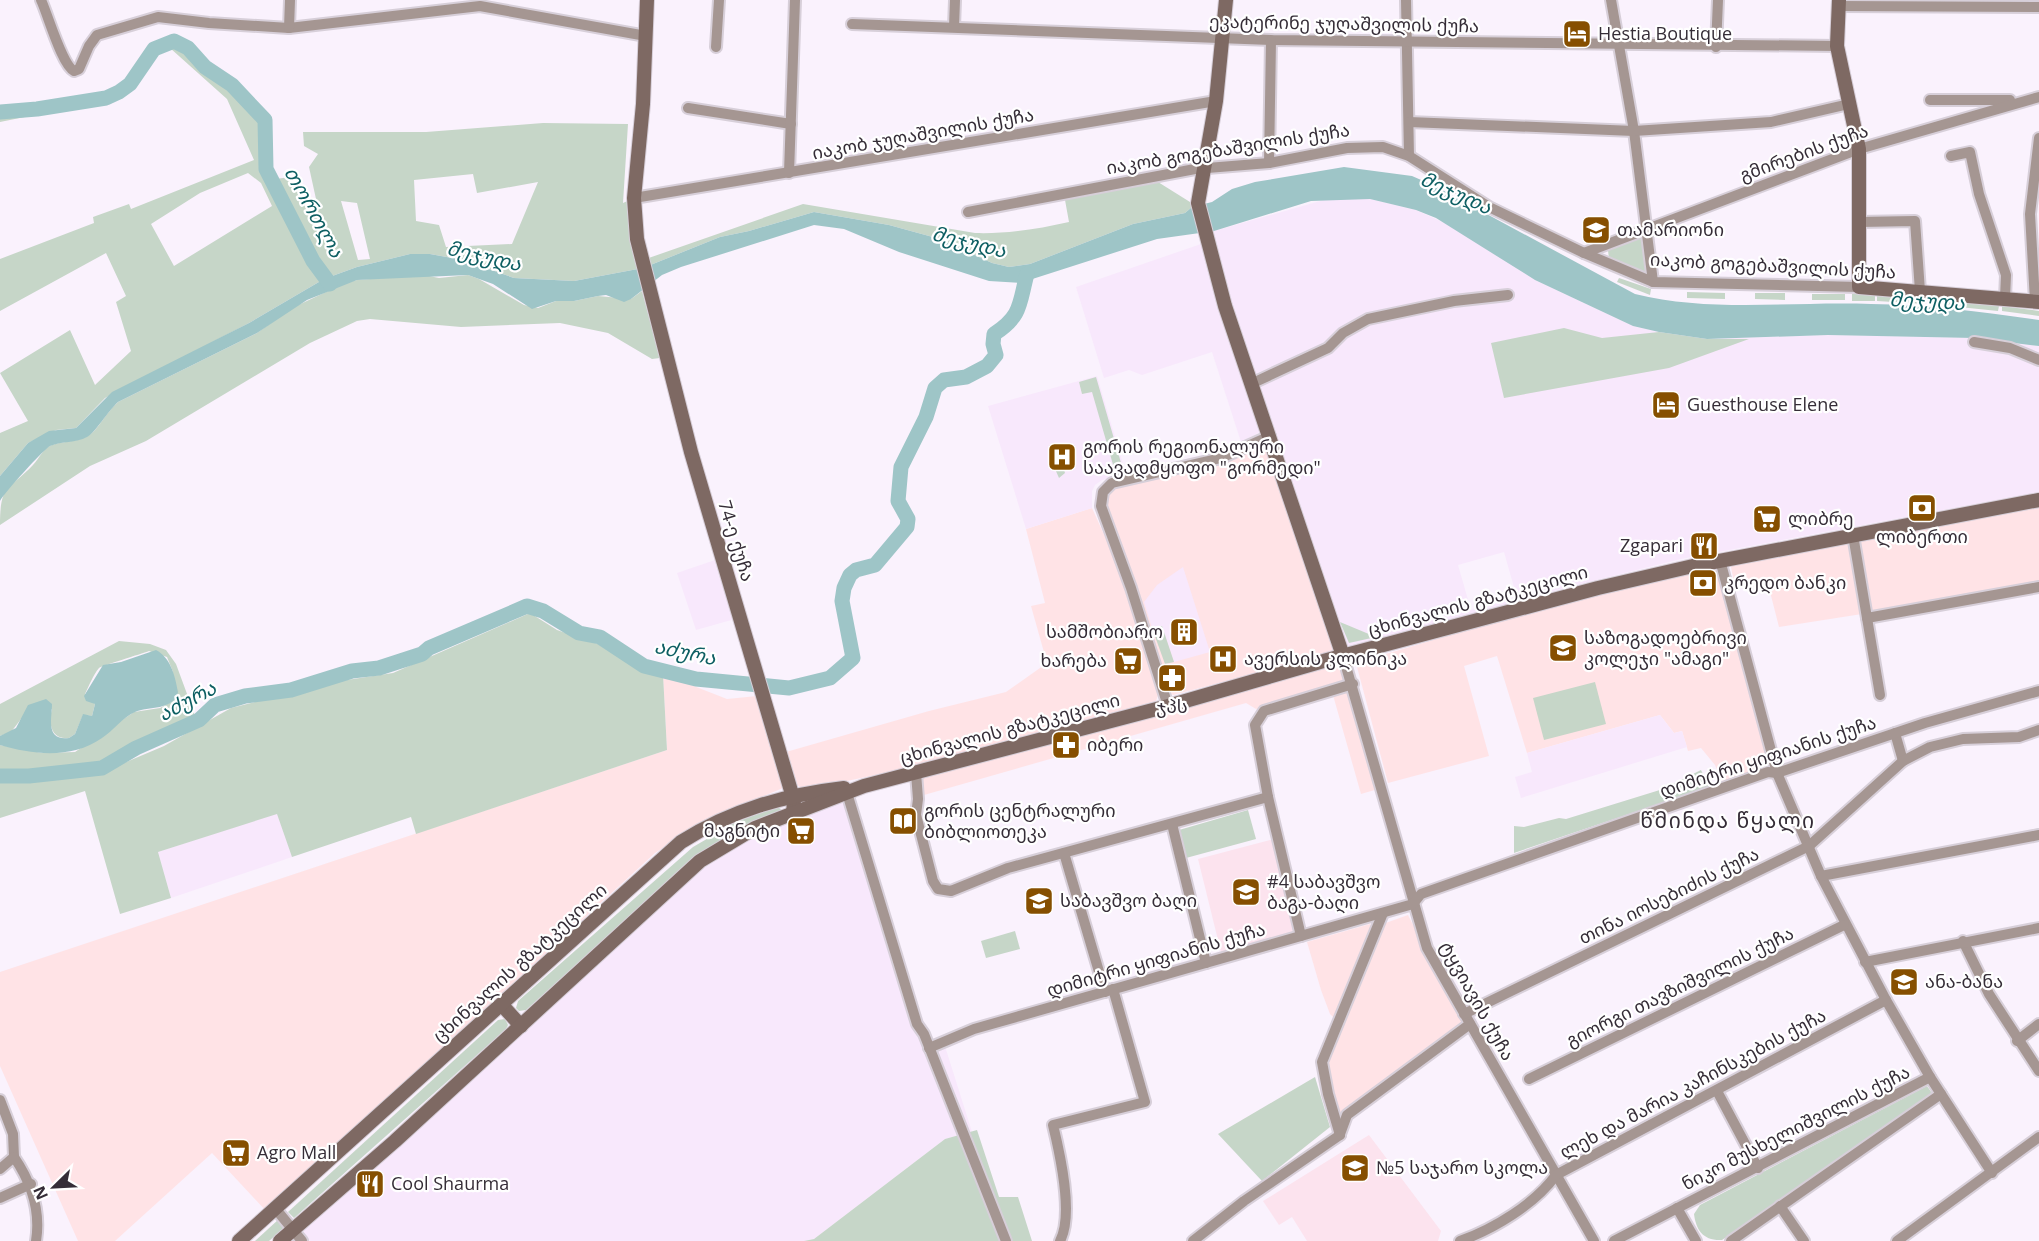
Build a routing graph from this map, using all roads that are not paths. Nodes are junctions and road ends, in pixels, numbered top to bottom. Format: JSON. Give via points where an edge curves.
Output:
{"nodes":[{"id":1,"x":42,"y":0,"type":"edge"},
{"id":2,"x":290,"y":0,"type":"edge"},
{"id":3,"x":646,"y":0,"type":"edge"},
{"id":4,"x":719,"y":0,"type":"edge"},
{"id":5,"x":795,"y":0,"type":"edge"},
{"id":6,"x":956,"y":0,"type":"edge"},
{"id":7,"x":1226,"y":0,"type":"edge"},
{"id":8,"x":1406,"y":0,"type":"edge"},
{"id":9,"x":1611,"y":0,"type":"edge"},
{"id":10,"x":1718,"y":0,"type":"edge"},
{"id":11,"x":1839,"y":3,"type":"edge"},
{"id":12,"x":1922,"y":4,"type":"edge"},
{"id":13,"x":2039,"y":7,"type":"edge"},
{"id":14,"x":852,"y":24,"type":"dead end"},
{"id":15,"x":954,"y":27,"type":"junction"},
{"id":16,"x":289,"y":28,"type":"junction"},
{"id":17,"x":646,"y":36,"type":"junction"},
{"id":18,"x":1222,"y":39,"type":"junction"},
{"id":19,"x":1271,"y":40,"type":"junction"},
{"id":20,"x":1407,"y":41,"type":"junction"},
{"id":21,"x":1620,"y":45,"type":"junction"},
{"id":22,"x":1716,"y":46,"type":"junction"},
{"id":23,"x":1837,"y":46,"type":"junction"},
{"id":24,"x":716,"y":47,"type":"dead end"},
{"id":25,"x":2039,"y":97,"type":"edge"},
{"id":26,"x":1930,"y":100,"type":"dead end"},
{"id":27,"x":2025,"y":100,"type":"junction"},
{"id":28,"x":1216,"y":101,"type":"junction"},
{"id":29,"x":1849,"y":104,"type":"junction"},
{"id":30,"x":688,"y":108,"type":"dead end"},
{"id":31,"x":1409,"y":122,"type":"junction"},
{"id":32,"x":791,"y":123,"type":"junction"},
{"id":33,"x":1634,"y":131,"type":"junction"},
{"id":34,"x":2039,"y":138,"type":"edge"},
{"id":35,"x":1859,"y":149,"type":"junction"},
{"id":36,"x":1409,"y":156,"type":"junction"},
{"id":37,"x":1951,"y":156,"type":"dead end"},
{"id":38,"x":1269,"y":163,"type":"junction"},
{"id":39,"x":1204,"y":167,"type":"junction"},
{"id":40,"x":789,"y":173,"type":"junction"},
{"id":41,"x":634,"y":198,"type":"junction"},
{"id":42,"x":968,"y":212,"type":"dead end"},
{"id":43,"x":1859,"y":222,"type":"junction"},
{"id":44,"x":1646,"y":229,"type":"junction"},
{"id":45,"x":1584,"y":253,"type":"junction"},
{"id":46,"x":1653,"y":282,"type":"junction"},
{"id":47,"x":1859,"y":287,"type":"junction"},
{"id":48,"x":1920,"y":291,"type":"junction"},
{"id":49,"x":1508,"y":295,"type":"dead end"},
{"id":50,"x":2005,"y":298,"type":"junction"},
{"id":51,"x":2037,"y":302,"type":"edge"},
{"id":52,"x":1974,"y":342,"type":"dead end"},
{"id":53,"x":2039,"y":360,"type":"edge"},
{"id":54,"x":1253,"y":383,"type":"junction"},
{"id":55,"x":1270,"y":436,"type":"junction"},
{"id":56,"x":2039,"y":500,"type":"edge"},
{"id":57,"x":1853,"y":535,"type":"junction"},
{"id":58,"x":1720,"y":560,"type":"junction"},
{"id":59,"x":2039,"y":587,"type":"edge"},
{"id":60,"x":1867,"y":618,"type":"junction"},
{"id":61,"x":1343,"y":656,"type":"junction"},
{"id":62,"x":1353,"y":684,"type":"junction"},
{"id":63,"x":2039,"y":691,"type":"edge"},
{"id":64,"x":1880,"y":695,"type":"dead end"},
{"id":65,"x":1168,"y":706,"type":"junction"},
{"id":66,"x":2039,"y":730,"type":"edge"},
{"id":67,"x":1894,"y":733,"type":"junction"},
{"id":68,"x":1904,"y":761,"type":"junction"},
{"id":69,"x":916,"y":772,"type":"junction"},
{"id":70,"x":1777,"y":773,"type":"junction"},
{"id":71,"x":864,"y":786,"type":"junction"},
{"id":72,"x":847,"y":793,"type":"junction"},
{"id":73,"x":792,"y":796,"type":"junction"},
{"id":74,"x":1268,"y":797,"type":"junction"},
{"id":75,"x":793,"y":813,"type":"junction"},
{"id":76,"x":1172,"y":824,"type":"junction"},
{"id":77,"x":2039,"y":835,"type":"edge"},
{"id":78,"x":1809,"y":846,"type":"junction"},
{"id":79,"x":1064,"y":853,"type":"junction"},
{"id":80,"x":1821,"y":876,"type":"junction"},
{"id":81,"x":1413,"y":904,"type":"junction"},
{"id":82,"x":1383,"y":913,"type":"junction"},
{"id":83,"x":1844,"y":925,"type":"junction"},
{"id":84,"x":2039,"y":928,"type":"edge"},
{"id":85,"x":1301,"y":936,"type":"junction"},
{"id":86,"x":1963,"y":941,"type":"junction"},
{"id":87,"x":1865,"y":962,"type":"junction"},
{"id":88,"x":1206,"y":963,"type":"junction"},
{"id":89,"x":1109,"y":991,"type":"junction"},
{"id":90,"x":1886,"y":1000,"type":"junction"},
{"id":91,"x":502,"y":1005,"type":"junction"},
{"id":92,"x":1467,"y":1019,"type":"junction"},
{"id":93,"x":2039,"y":1024,"type":"edge"},
{"id":94,"x":520,"y":1026,"type":"junction"},
{"id":95,"x":2017,"y":1041,"type":"junction"},
{"id":96,"x":929,"y":1048,"type":"junction"},
{"id":97,"x":2039,"y":1071,"type":"edge"},
{"id":98,"x":1930,"y":1077,"type":"junction"},
{"id":99,"x":1529,"y":1079,"type":"dead end"},
{"id":100,"x":1717,"y":1091,"type":"junction"},
{"id":101,"x":1941,"y":1094,"type":"junction"},
{"id":102,"x":0,"y":1100,"type":"edge"},
{"id":103,"x":1340,"y":1135,"type":"junction"},
{"id":104,"x":2039,"y":1137,"type":"edge"},
{"id":105,"x":14,"y":1157,"type":"junction"},
{"id":106,"x":1758,"y":1168,"type":"junction"},
{"id":107,"x":0,"y":1169,"type":"edge"},
{"id":108,"x":1992,"y":1173,"type":"junction"},
{"id":109,"x":1556,"y":1175,"type":"junction"},
{"id":110,"x":31,"y":1184,"type":"junction"},
{"id":111,"x":0,"y":1198,"type":"edge"},
{"id":112,"x":1780,"y":1206,"type":"junction"},
{"id":113,"x":274,"y":1208,"type":"junction"},
{"id":114,"x":1677,"y":1208,"type":"junction"},
{"id":115,"x":294,"y":1228,"type":"junction"},
{"id":116,"x":36,"y":1241,"type":"edge"},
{"id":117,"x":239,"y":1241,"type":"edge"},
{"id":118,"x":280,"y":1241,"type":"edge"},
{"id":119,"x":303,"y":1241,"type":"edge"},
{"id":120,"x":1006,"y":1241,"type":"edge"},
{"id":121,"x":1060,"y":1241,"type":"edge"},
{"id":122,"x":1192,"y":1241,"type":"edge"},
{"id":123,"x":1460,"y":1241,"type":"edge"},
{"id":124,"x":1594,"y":1241,"type":"edge"},
{"id":125,"x":1614,"y":1241,"type":"edge"},
{"id":126,"x":1696,"y":1241,"type":"edge"},
{"id":127,"x":1731,"y":1241,"type":"edge"},
{"id":128,"x":1804,"y":1241,"type":"edge"},
{"id":129,"x":1897,"y":1241,"type":"edge"}],
"edges":[{"from":1,"to":16,"type":"street","via":[[70,69],[79,69],[97,35],[158,17]]},
{"from":2,"to":16,"type":"street"},
{"from":3,"to":17,"type":"main road"},
{"from":4,"to":24,"type":"street"},
{"from":5,"to":32,"type":"street"},
{"from":6,"to":15,"type":"street"},
{"from":7,"to":18,"type":"main road"},
{"from":8,"to":20,"type":"street"},
{"from":9,"to":21,"type":"street"},
{"from":10,"to":22,"type":"street"},
{"from":11,"to":12,"type":"street"},
{"from":11,"to":23,"type":"main road"},
{"from":12,"to":13,"type":"street"},
{"from":14,"to":15,"type":"street","name":"ეკატერინე ჯუღაშვილის ქუჩა"},
{"from":15,"to":18,"type":"street","name":"ეკატერინე ჯუღაშვილის ქუჩა"},
{"from":16,"to":17,"type":"street","via":[[480,6]]},
{"from":17,"to":41,"type":"main road"},
{"from":18,"to":19,"type":"street","name":"ეკატერინე ჯუღაშვილის ქუჩა"},
{"from":18,"to":28,"type":"main road"},
{"from":19,"to":20,"type":"street","name":"ეკატერინე ჯუღაშვილის ქუჩა"},
{"from":19,"to":38,"type":"street"},
{"from":20,"to":21,"type":"street","name":"ეკატერინე ჯუღაშვილის ქუჩა"},
{"from":20,"to":31,"type":"street"},
{"from":21,"to":22,"type":"street","name":"ეკატერინე ჯუღაშვილის ქუჩა"},
{"from":21,"to":33,"type":"street"},
{"from":22,"to":23,"type":"street","name":"ეკატერინე ჯუღაშვილის ქუჩა"},
{"from":23,"to":29,"type":"main road"},
{"from":25,"to":27,"type":"street","name":"გმირების ქუჩა"},
{"from":26,"to":27,"type":"street"},
{"from":27,"to":35,"type":"street","name":"გმირების ქუჩა"},
{"from":28,"to":39,"type":"main road"},
{"from":28,"to":40,"type":"street","name":"იაკობ ჯუღაშვილის ქუჩა"},
{"from":29,"to":33,"type":"street","via":[[1771,122]]},
{"from":29,"to":35,"type":"main road"},
{"from":30,"to":32,"type":"street"},
{"from":31,"to":33,"type":"street"},
{"from":31,"to":36,"type":"street"},
{"from":32,"to":40,"type":"street"},
{"from":33,"to":44,"type":"street"},
{"from":34,"to":51,"type":"street","via":[[2030,214]]},
{"from":35,"to":43,"type":"main road"},
{"from":35,"to":44,"type":"street","name":"გმირების ქუჩა"},
{"from":36,"to":38,"type":"street","name":"იაკობ გოგებაშვილის ქუჩა","via":[[1383,147],[1347,148]]},
{"from":36,"to":45,"type":"street","name":"იაკობ გოგებაშვილის ქუჩა","via":[[1489,207]]},
{"from":37,"to":50,"type":"street","via":[[1970,152],[1979,194],[2006,275]]},
{"from":38,"to":39,"type":"street","name":"იაკობ გოგებაშვილის ქუჩა"},
{"from":39,"to":42,"type":"street","name":"იაკობ გოგებაშვილის ქუჩა"},
{"from":39,"to":54,"type":"main road","via":[[1198,203],[1225,306]]},
{"from":40,"to":41,"type":"street","name":"იაკობ ჯუღაშვილის ქუჩა"},
{"from":41,"to":73,"type":"main road","name":"74-ე ქუჩა","via":[[637,239],[691,452]]},
{"from":43,"to":47,"type":"main road"},
{"from":43,"to":48,"type":"street","via":[[1915,221]]},
{"from":44,"to":45,"type":"street","name":"გმირების ქუჩა"},
{"from":44,"to":46,"type":"street"},
{"from":45,"to":46,"type":"street","name":"იაკობ გოგებაშვილის ქუჩა"},
{"from":46,"to":47,"type":"street","name":"იაკობ გოგებაშვილის ქუჩა"},
{"from":47,"to":48,"type":"main road","name":"იაკობ გოგებაშვილის ქუჩა"},
{"from":48,"to":50,"type":"main road","name":"იაკობ გოგებაშვილის ქუჩა"},
{"from":49,"to":54,"type":"street","via":[[1454,301],[1368,320],[1343,333],[1328,348]]},
{"from":50,"to":51,"type":"main road","name":"იაკობ გოგებაშვილის ქუჩა"},
{"from":52,"to":53,"type":"street","via":[[2010,348]]},
{"from":54,"to":55,"type":"main road"},
{"from":55,"to":61,"type":"main road"},
{"from":55,"to":65,"type":"street","via":[[1221,458],[1112,483],[1103,492],[1101,506]]},
{"from":56,"to":57,"type":"main road","name":"ცხინვალის გზატკეცილი"},
{"from":57,"to":58,"type":"main road","name":"ცხინვალის გზატკეცილი"},
{"from":57,"to":60,"type":"street"},
{"from":58,"to":61,"type":"main road","name":"ცხინვალის გზატკეცილი"},
{"from":58,"to":70,"type":"street"},
{"from":59,"to":60,"type":"street"},
{"from":60,"to":64,"type":"street"},
{"from":61,"to":62,"type":"street","name":"ტყვიავის ქუჩა"},
{"from":61,"to":65,"type":"main road","name":"ცხინვალის გზატკეცილი"},
{"from":62,"to":74,"type":"street","via":[[1264,711],[1255,725]]},
{"from":62,"to":81,"type":"street","name":"ტყვიავის ქუჩა"},
{"from":63,"to":67,"type":"street","name":"დიმიტრი ყიფიანის ქუჩა"},
{"from":65,"to":69,"type":"main road","name":"ცხინვალის გზატკეცილი"},
{"from":66,"to":68,"type":"street","name":"თინა იოსებიძის ქუჩა","via":[[2019,737],[1963,739],[1930,747]]},
{"from":67,"to":68,"type":"street"},
{"from":67,"to":70,"type":"street","name":"დიმიტრი ყიფიანის ქუჩა"},
{"from":68,"to":78,"type":"street","name":"თინა იოსებიძის ქუჩა"},
{"from":69,"to":71,"type":"main road","name":"ცხინვალის გზატკეცილი"},
{"from":69,"to":79,"type":"street","via":[[915,815],[938,890],[951,891],[1008,868]]},
{"from":70,"to":78,"type":"street"},
{"from":70,"to":81,"type":"street","name":"დიმიტრი ყიფიანის ქუჩა","via":[[1768,772],[1421,894]]},
{"from":71,"to":72,"type":"main road","name":"ცხინვალის გზატკეცილი"},
{"from":71,"to":73,"type":"main road","name":"ცხინვალის გზატკეცილი"},
{"from":72,"to":75,"type":"main road","name":"ცხინვალის გზატკეცილი"},
{"from":72,"to":96,"type":"street","via":[[917,1024]]},
{"from":73,"to":75,"type":"main road","name":"74-ე ქუჩა"},
{"from":73,"to":91,"type":"main road","name":"ცხინვალის გზატკეცილი","via":[[718,821],[681,842]]},
{"from":74,"to":76,"type":"street"},
{"from":74,"to":85,"type":"street"},
{"from":75,"to":94,"type":"main road","name":"ცხინვალის გზატკეცილი","via":[[732,840],[700,861]]},
{"from":76,"to":79,"type":"street"},
{"from":76,"to":88,"type":"street"},
{"from":77,"to":80,"type":"street"},
{"from":78,"to":80,"type":"street"},
{"from":78,"to":92,"type":"street","name":"თინა იოსებიძის ქუჩა"},
{"from":79,"to":89,"type":"street"},
{"from":80,"to":83,"type":"street"},
{"from":81,"to":82,"type":"street","name":"დიმიტრი ყიფიანის ქუჩა"},
{"from":81,"to":92,"type":"street","name":"ტყვიავის ქუჩა","via":[[1427,948]]},
{"from":82,"to":85,"type":"street","name":"დიმიტრი ყიფიანის ქუჩა"},
{"from":82,"to":103,"type":"street","via":[[1322,1062]]},
{"from":83,"to":87,"type":"street"},
{"from":83,"to":99,"type":"street","name":"გიორგი თავზიშვილის ქუჩა"},
{"from":84,"to":86,"type":"street"},
{"from":85,"to":88,"type":"street","name":"დიმიტრი ყიფიანის ქუჩა"},
{"from":86,"to":87,"type":"street"},
{"from":86,"to":95,"type":"street"},
{"from":87,"to":90,"type":"street"},
{"from":88,"to":89,"type":"street","name":"დიმიტრი ყიფიანის ქუჩა"},
{"from":89,"to":96,"type":"street","name":"დიმიტრი ყიფიანის ქუჩა","via":[[974,1029]]},
{"from":89,"to":121,"type":"street","via":[[1145,1102],[1053,1125],[1061,1160],[1066,1226]]},
{"from":90,"to":98,"type":"street"},
{"from":90,"to":100,"type":"street","name":"ლეხ და მარია კაჩინსკების ქუჩა"},
{"from":91,"to":94,"type":"main road"},
{"from":91,"to":113,"type":"main road","name":"ცხინვალის გზატკეცილი"},
{"from":92,"to":103,"type":"street","name":"თინა იოსებიძის ქუჩა","via":[[1347,1115]]},
{"from":92,"to":109,"type":"street","name":"ტყვიავის ქუჩა"},
{"from":93,"to":95,"type":"street"},
{"from":94,"to":115,"type":"main road","name":"ცხინვალის გზატკეცილი"},
{"from":95,"to":97,"type":"street"},
{"from":96,"to":120,"type":"street"},
{"from":98,"to":101,"type":"street"},
{"from":98,"to":106,"type":"street","name":"ნიკო მუსხელიშვილის ქუჩა"},
{"from":100,"to":106,"type":"street"},
{"from":100,"to":109,"type":"street","name":"ლეხ და მარია კაჩინსკების ქუჩა"},
{"from":101,"to":108,"type":"street"},
{"from":101,"to":112,"type":"street","name":"ნიკო მუსხელიშვილის ქუჩა"},
{"from":102,"to":105,"type":"street","via":[[13,1134]]},
{"from":103,"to":122,"type":"street"},
{"from":104,"to":108,"type":"street"},
{"from":105,"to":107,"type":"street"},
{"from":105,"to":110,"type":"street"},
{"from":106,"to":114,"type":"street","name":"ნიკო მუსხელიშვილის ქუჩა"},
{"from":108,"to":129,"type":"street"},
{"from":109,"to":123,"type":"street","name":"ლეხ და მარია კაჩინსკების ქუჩა","via":[[1545,1190],[1503,1219]]},
{"from":109,"to":124,"type":"street","name":"ტყვიავის ქუჩა"},
{"from":110,"to":111,"type":"street"},
{"from":110,"to":116,"type":"street"},
{"from":112,"to":127,"type":"street","name":"ნიკო მუსხელიშვილის ქუჩა"},
{"from":112,"to":128,"type":"street"},
{"from":113,"to":115,"type":"street"},
{"from":113,"to":117,"type":"main road","name":"ცხინვალის გზატკეცილი"},
{"from":114,"to":125,"type":"street","name":"ნიკო მუსხელიშვილის ქუჩა"},
{"from":114,"to":126,"type":"street","name":"ნიკო მუსხელიშვილის ქუჩა"},
{"from":115,"to":118,"type":"main road","name":"ცხინვალის გზატკეცილი"},
{"from":115,"to":119,"type":"street"}]}
